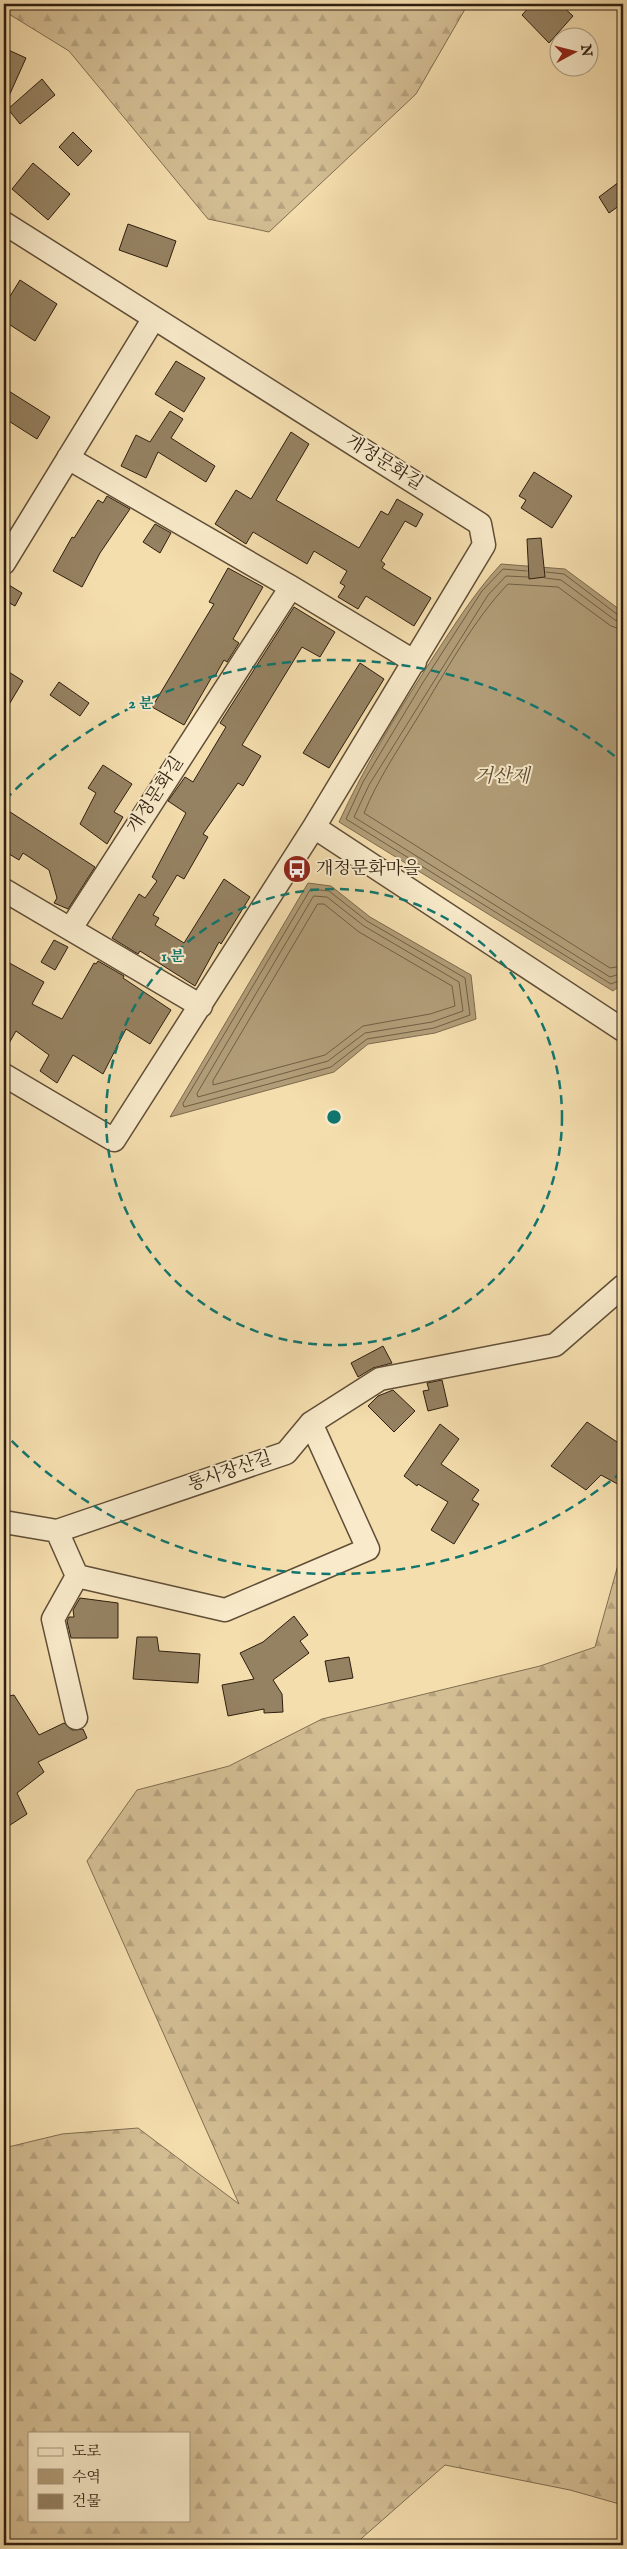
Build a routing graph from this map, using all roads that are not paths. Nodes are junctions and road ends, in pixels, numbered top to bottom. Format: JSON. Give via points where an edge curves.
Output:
{"nodes":[{"id":1,"x":4,"y":223,"type":"edge"},
{"id":2,"x":154,"y":318,"type":"junction"},
{"id":3,"x":68,"y":458,"type":"junction"},
{"id":4,"x":7,"y":549,"type":"edge"},
{"id":5,"x":291,"y":587,"type":"junction"},
{"id":6,"x":415,"y":662,"type":"junction"},
{"id":7,"x":314,"y":827,"type":"junction"},
{"id":8,"x":4,"y":890,"type":"edge"},
{"id":9,"x":71,"y":928,"type":"junction"},
{"id":10,"x":201,"y":1006,"type":"junction"},
{"id":11,"x":623,"y":1030,"type":"edge"},
{"id":12,"x":4,"y":1075,"type":"edge"},
{"id":13,"x":623,"y":1286,"type":"edge"},
{"id":14,"x":311,"y":1423,"type":"junction"},
{"id":15,"x":4,"y":1522,"type":"edge"},
{"id":16,"x":57,"y":1531,"type":"junction"},
{"id":17,"x":76,"y":1576,"type":"junction"},
{"id":18,"x":76,"y":1718,"type":"dead end"}],
"edges":[{"from":1,"to":2,"type":"street","name":"개정문화길"},
{"from":2,"to":3,"type":"street"},
{"from":2,"to":6,"type":"street","name":"개정문화길","via":[[480,524],[484,546]]},
{"from":3,"to":4,"type":"street"},
{"from":3,"to":5,"type":"street"},
{"from":5,"to":6,"type":"street"},
{"from":5,"to":9,"type":"street","name":"개정문화길"},
{"from":6,"to":7,"type":"street","name":"개정문화길"},
{"from":7,"to":10,"type":"street","name":"개정문화길"},
{"from":7,"to":11,"type":"street"},
{"from":8,"to":9,"type":"street"},
{"from":9,"to":10,"type":"street"},
{"from":10,"to":12,"type":"street","name":"개정문화길","via":[[114,1140]]},
{"from":13,"to":14,"type":"street","name":"통사장산길","via":[[555,1345],[380,1379]]},
{"from":14,"to":16,"type":"street","name":"통사장산길","via":[[286,1453]]},
{"from":14,"to":17,"type":"street","via":[[368,1549],[225,1610]]},
{"from":15,"to":16,"type":"street","name":"통사장산길"},
{"from":16,"to":17,"type":"street"},
{"from":17,"to":18,"type":"street","via":[[53,1619]]}]}
